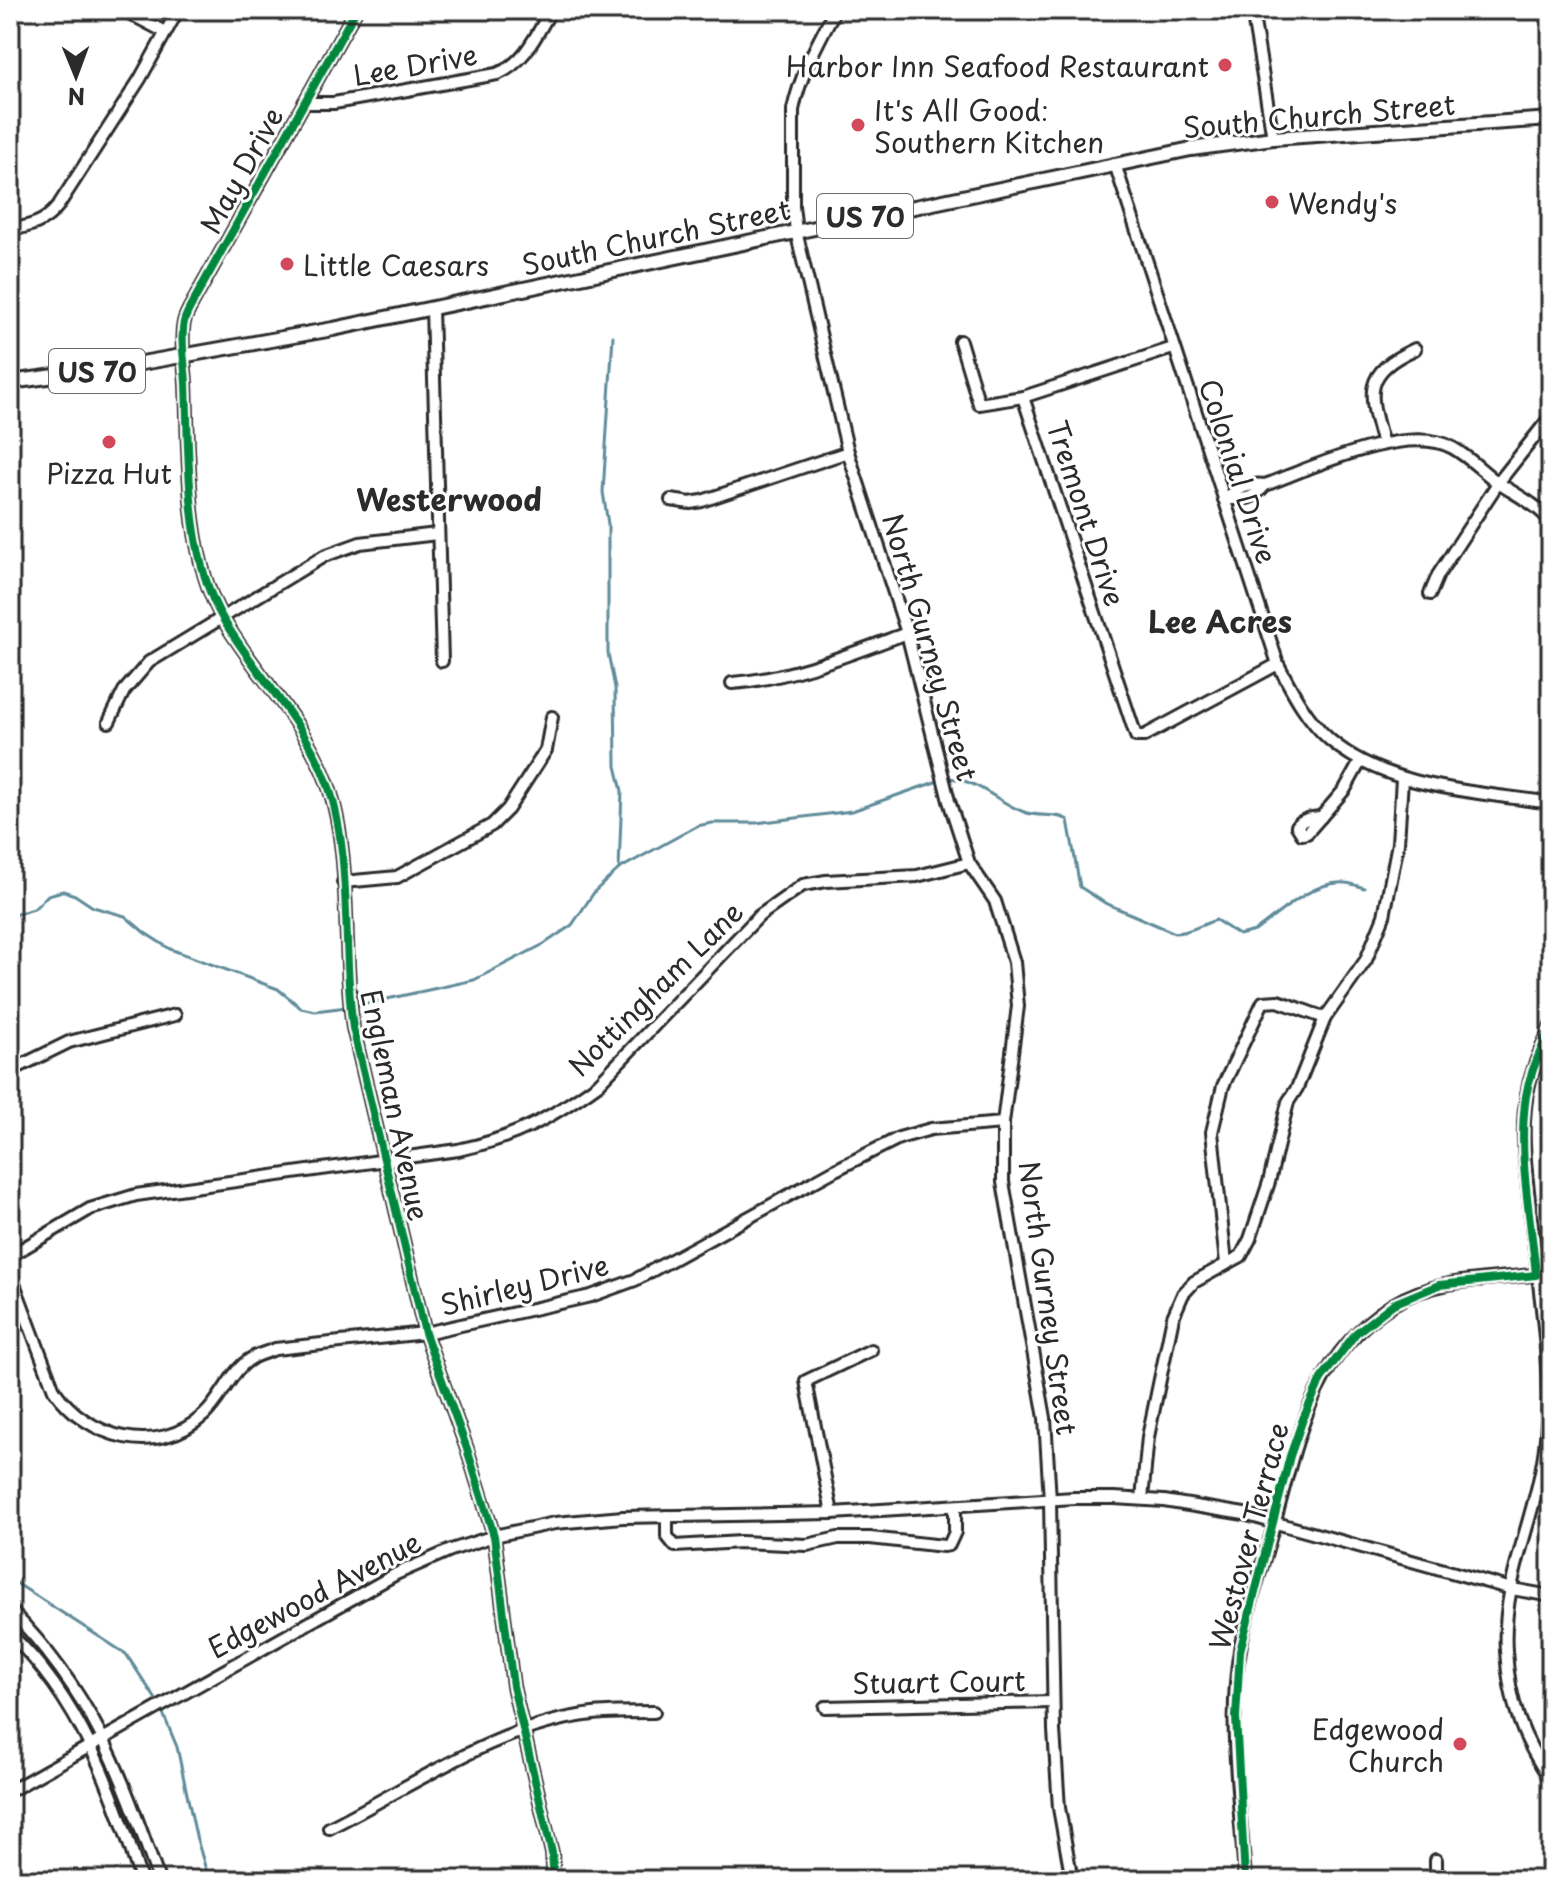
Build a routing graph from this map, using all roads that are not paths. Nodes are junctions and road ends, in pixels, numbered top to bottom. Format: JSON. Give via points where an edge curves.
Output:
{"nodes":[{"id":1,"x":123,"y":10,"type":"edge"},
{"id":2,"x":178,"y":10,"type":"edge"},
{"id":3,"x":356,"y":10,"type":"edge"},
{"id":4,"x":551,"y":10,"type":"edge"},
{"id":5,"x":835,"y":10,"type":"edge"},
{"id":6,"x":1252,"y":10,"type":"edge"},
{"id":7,"x":165,"y":32,"type":"junction"},
{"id":8,"x":304,"y":103,"type":"junction"},
{"id":9,"x":1551,"y":119,"type":"edge"},
{"id":10,"x":1273,"y":138,"type":"junction"},
{"id":11,"x":1115,"y":164,"type":"junction"},
{"id":12,"x":10,"y":230,"type":"edge"},
{"id":13,"x":796,"y":231,"type":"junction"},
{"id":14,"x":432,"y":308,"type":"junction"},
{"id":15,"x":960,"y":341,"type":"dead end"},
{"id":16,"x":1173,"y":348,"type":"junction"},
{"id":17,"x":1415,"y":349,"type":"dead end"},
{"id":18,"x":184,"y":356,"type":"junction"},
{"id":19,"x":10,"y":382,"type":"edge"},
{"id":20,"x":1023,"y":397,"type":"junction"},
{"id":21,"x":1551,"y":416,"type":"edge"},
{"id":22,"x":1383,"y":444,"type":"junction"},
{"id":23,"x":848,"y":452,"type":"junction"},
{"id":24,"x":1498,"y":483,"type":"junction"},
{"id":25,"x":1224,"y":499,"type":"junction"},
{"id":26,"x":671,"y":500,"type":"dead end"},
{"id":27,"x":1551,"y":522,"type":"edge"},
{"id":28,"x":437,"y":534,"type":"junction"},
{"id":29,"x":1430,"y":594,"type":"dead end"},
{"id":30,"x":222,"y":616,"type":"junction"},
{"id":31,"x":907,"y":633,"type":"junction"},
{"id":32,"x":442,"y":661,"type":"dead end"},
{"id":33,"x":1278,"y":664,"type":"junction"},
{"id":34,"x":732,"y":683,"type":"dead end"},
{"id":35,"x":552,"y":717,"type":"dead end"},
{"id":36,"x":109,"y":722,"type":"dead end"},
{"id":37,"x":1360,"y":762,"type":"junction"},
{"id":38,"x":1402,"y":779,"type":"junction"},
{"id":39,"x":1551,"y":803,"type":"edge"},
{"id":40,"x":1321,"y":817,"type":"dead end"},
{"id":41,"x":969,"y":863,"type":"junction"},
{"id":42,"x":343,"y":882,"type":"junction"},
{"id":43,"x":175,"y":1015,"type":"dead end"},
{"id":44,"x":1325,"y":1018,"type":"junction"},
{"id":45,"x":1551,"y":1026,"type":"edge"},
{"id":46,"x":10,"y":1071,"type":"edge"},
{"id":47,"x":1003,"y":1123,"type":"junction"},
{"id":48,"x":383,"y":1161,"type":"junction"},
{"id":49,"x":10,"y":1256,"type":"edge"},
{"id":50,"x":1226,"y":1263,"type":"junction"},
{"id":51,"x":10,"y":1273,"type":"edge"},
{"id":52,"x":1551,"y":1273,"type":"edge"},
{"id":53,"x":1536,"y":1275,"type":"junction"},
{"id":54,"x":425,"y":1333,"type":"junction"},
{"id":55,"x":871,"y":1350,"type":"dead end"},
{"id":56,"x":1142,"y":1499,"type":"junction"},
{"id":57,"x":1050,"y":1500,"type":"junction"},
{"id":58,"x":955,"y":1506,"type":"junction"},
{"id":59,"x":832,"y":1513,"type":"junction"},
{"id":60,"x":667,"y":1516,"type":"junction"},
{"id":61,"x":1274,"y":1523,"type":"junction"},
{"id":62,"x":494,"y":1536,"type":"junction"},
{"id":63,"x":1512,"y":1589,"type":"junction"},
{"id":64,"x":1551,"y":1596,"type":"edge"},
{"id":65,"x":10,"y":1610,"type":"edge"},
{"id":66,"x":10,"y":1634,"type":"edge"},
{"id":67,"x":1053,"y":1702,"type":"junction"},
{"id":68,"x":825,"y":1707,"type":"dead end"},
{"id":69,"x":654,"y":1712,"type":"dead end"},
{"id":70,"x":523,"y":1731,"type":"junction"},
{"id":71,"x":104,"y":1737,"type":"junction"},
{"id":72,"x":90,"y":1745,"type":"junction"},
{"id":73,"x":1551,"y":1780,"type":"edge"},
{"id":74,"x":10,"y":1791,"type":"edge"},
{"id":75,"x":329,"y":1828,"type":"dead end"},
{"id":76,"x":1436,"y":1860,"type":"dead end"},
{"id":77,"x":141,"y":1880,"type":"edge"},
{"id":78,"x":159,"y":1880,"type":"edge"},
{"id":79,"x":554,"y":1880,"type":"edge"},
{"id":80,"x":1072,"y":1880,"type":"edge"},
{"id":81,"x":1245,"y":1880,"type":"edge"},
{"id":82,"x":1436,"y":1880,"type":"edge"}],
"edges":[{"from":1,"to":7,"type":"street"},
{"from":2,"to":7,"type":"street"},
{"from":3,"to":8,"type":"street","name":"May Drive"},
{"from":4,"to":8,"type":"street","name":"Lee Drive","via":[[520,60],[497,74],[334,103]]},
{"from":5,"to":13,"type":"street","name":"North Gurney Street","via":[[801,79],[793,110]]},
{"from":6,"to":10,"type":"street"},
{"from":7,"to":12,"type":"street","via":[[49,217]]},
{"from":8,"to":18,"type":"street","name":"May Drive","via":[[184,322]]},
{"from":9,"to":10,"type":"main road","name":"South Church Street","number":"US 70"},
{"from":10,"to":11,"type":"main road","name":"South Church Street","number":"US 70"},
{"from":11,"to":13,"type":"main road","name":"South Church Street","number":"US 70"},
{"from":11,"to":16,"type":"street","name":"Colonial Drive"},
{"from":13,"to":14,"type":"main road","name":"South Church Street","number":"US 70"},
{"from":13,"to":23,"type":"street","name":"North Gurney Street"},
{"from":14,"to":18,"type":"main road","name":"South Church Street","number":"US 70"},
{"from":14,"to":28,"type":"street"},
{"from":15,"to":20,"type":"street","via":[[979,404]]},
{"from":16,"to":20,"type":"street"},
{"from":16,"to":25,"type":"street","name":"Colonial Drive"},
{"from":17,"to":22,"type":"street","via":[[1395,358],[1373,384],[1371,399]]},
{"from":18,"to":19,"type":"main road","name":"South Church Street","number":"US 70"},
{"from":18,"to":30,"type":"street","name":"Engleman Avenue","via":[[195,530],[206,579]]},
{"from":20,"to":33,"type":"street","name":"Tremont Drive","via":[[1136,736]]},
{"from":21,"to":24,"type":"street"},
{"from":22,"to":24,"type":"street","via":[[1420,440],[1452,447]]},
{"from":22,"to":25,"type":"street","via":[[1265,485],[1240,488]]},
{"from":23,"to":26,"type":"street","via":[[702,501]]},
{"from":23,"to":31,"type":"street","name":"North Gurney Street"},
{"from":24,"to":27,"type":"street"},
{"from":24,"to":29,"type":"street"},
{"from":25,"to":33,"type":"street","name":"Colonial Drive"},
{"from":28,"to":30,"type":"street","via":[[360,543],[324,556]]},
{"from":28,"to":32,"type":"street"},
{"from":30,"to":36,"type":"street","via":[[149,662],[124,691]]},
{"from":30,"to":42,"type":"street","name":"Engleman Avenue","via":[[316,756],[336,815]]},
{"from":31,"to":34,"type":"street","via":[[758,681]]},
{"from":31,"to":41,"type":"street","name":"North Gurney Street"},
{"from":33,"to":37,"type":"street","name":"Colonial Drive","via":[[1311,719]]},
{"from":35,"to":42,"type":"street","via":[[546,750],[492,825],[397,877]]},
{"from":37,"to":38,"type":"street","name":"Colonial Drive"},
{"from":37,"to":40,"type":"street"},
{"from":38,"to":39,"type":"street","name":"Colonial Drive"},
{"from":38,"to":44,"type":"street","via":[[1398,843],[1384,916],[1366,960]]},
{"from":41,"to":47,"type":"street","name":"North Gurney Street","via":[[995,901],[1016,973],[1017,1026]]},
{"from":41,"to":48,"type":"street","name":"Nottingham Lane","via":[[917,876],[803,885],[759,916],[598,1084],[567,1107],[502,1139]]},
{"from":42,"to":48,"type":"street","name":"Engleman Avenue","via":[[347,990]]},
{"from":43,"to":46,"type":"street","via":[[69,1042]]},
{"from":44,"to":50,"type":"street","via":[[1288,1102],[1250,1239],[1241,1256]]},
{"from":44,"to":50,"type":"street","via":[[1278,1001],[1263,1002],[1223,1086],[1212,1132]]},
{"from":45,"to":53,"type":"street","via":[[1536,1056],[1525,1108]]},
{"from":47,"to":54,"type":"street","name":"Shirley Drive","via":[[931,1129],[899,1138],[612,1290]]},
{"from":47,"to":57,"type":"street","name":"North Gurney Street","via":[[1003,1182],[1045,1418]]},
{"from":48,"to":49,"type":"street","name":"Nottingham Lane","via":[[136,1195],[90,1209]]},
{"from":48,"to":54,"type":"street","name":"Engleman Avenue"},
{"from":50,"to":56,"type":"street","via":[[1194,1282],[1173,1317],[1148,1437]]},
{"from":51,"to":54,"type":"street","name":"Shirley Drive","via":[[54,1390],[76,1416],[124,1438],[157,1439],[176,1433],[214,1405],[241,1367],[275,1349]]},
{"from":52,"to":53,"type":"street","name":"Westover Terrace"},
{"from":53,"to":61,"type":"street","name":"Westover Terrace","via":[[1439,1285],[1393,1304],[1356,1333],[1328,1367],[1303,1419]]},
{"from":53,"to":63,"type":"street","via":[[1548,1418],[1542,1470]]},
{"from":54,"to":62,"type":"street","name":"Engleman Avenue"},
{"from":55,"to":59,"type":"street","via":[[806,1381]]},
{"from":56,"to":57,"type":"street","name":"Edgewood Avenue"},
{"from":56,"to":61,"type":"street","name":"Edgewood Avenue","via":[[1222,1509]]},
{"from":57,"to":58,"type":"street","name":"Edgewood Avenue"},
{"from":57,"to":67,"type":"street","name":"North Gurney Street"},
{"from":58,"to":59,"type":"street","name":"Edgewood Avenue"},
{"from":58,"to":60,"type":"street","via":[[955,1532],[944,1546],[870,1538],[807,1545],[675,1546],[667,1536]]},
{"from":59,"to":60,"type":"street","name":"Edgewood Avenue"},
{"from":60,"to":62,"type":"street","name":"Edgewood Avenue","via":[[550,1523]]},
{"from":61,"to":63,"type":"street","name":"Edgewood Avenue"},
{"from":61,"to":81,"type":"street","name":"Westover Terrace","via":[[1240,1651],[1236,1717]]},
{"from":62,"to":70,"type":"street","name":"Engleman Avenue"},
{"from":62,"to":71,"type":"street","name":"Edgewood Avenue","via":[[396,1574]]},
{"from":63,"to":64,"type":"street","name":"Edgewood Avenue"},
{"from":63,"to":73,"type":"street","via":[[1506,1649],[1511,1691],[1529,1748]]},
{"from":65,"to":71,"type":"street","via":[[65,1674]]},
{"from":66,"to":72,"type":"street","via":[[49,1678]]},
{"from":67,"to":68,"type":"street","name":"Stuart Court"},
{"from":67,"to":80,"type":"street","name":"North Gurney Street","via":[[1059,1808]]},
{"from":69,"to":70,"type":"street","via":[[591,1714]]},
{"from":70,"to":75,"type":"street","via":[[460,1758]]},
{"from":70,"to":79,"type":"street","name":"Engleman Avenue"},
{"from":71,"to":72,"type":"street","name":"Edgewood Avenue"},
{"from":71,"to":78,"type":"street"},
{"from":72,"to":74,"type":"street","name":"Edgewood Avenue"},
{"from":72,"to":77,"type":"street","via":[[120,1813]]},
{"from":76,"to":82,"type":"street"}]}
